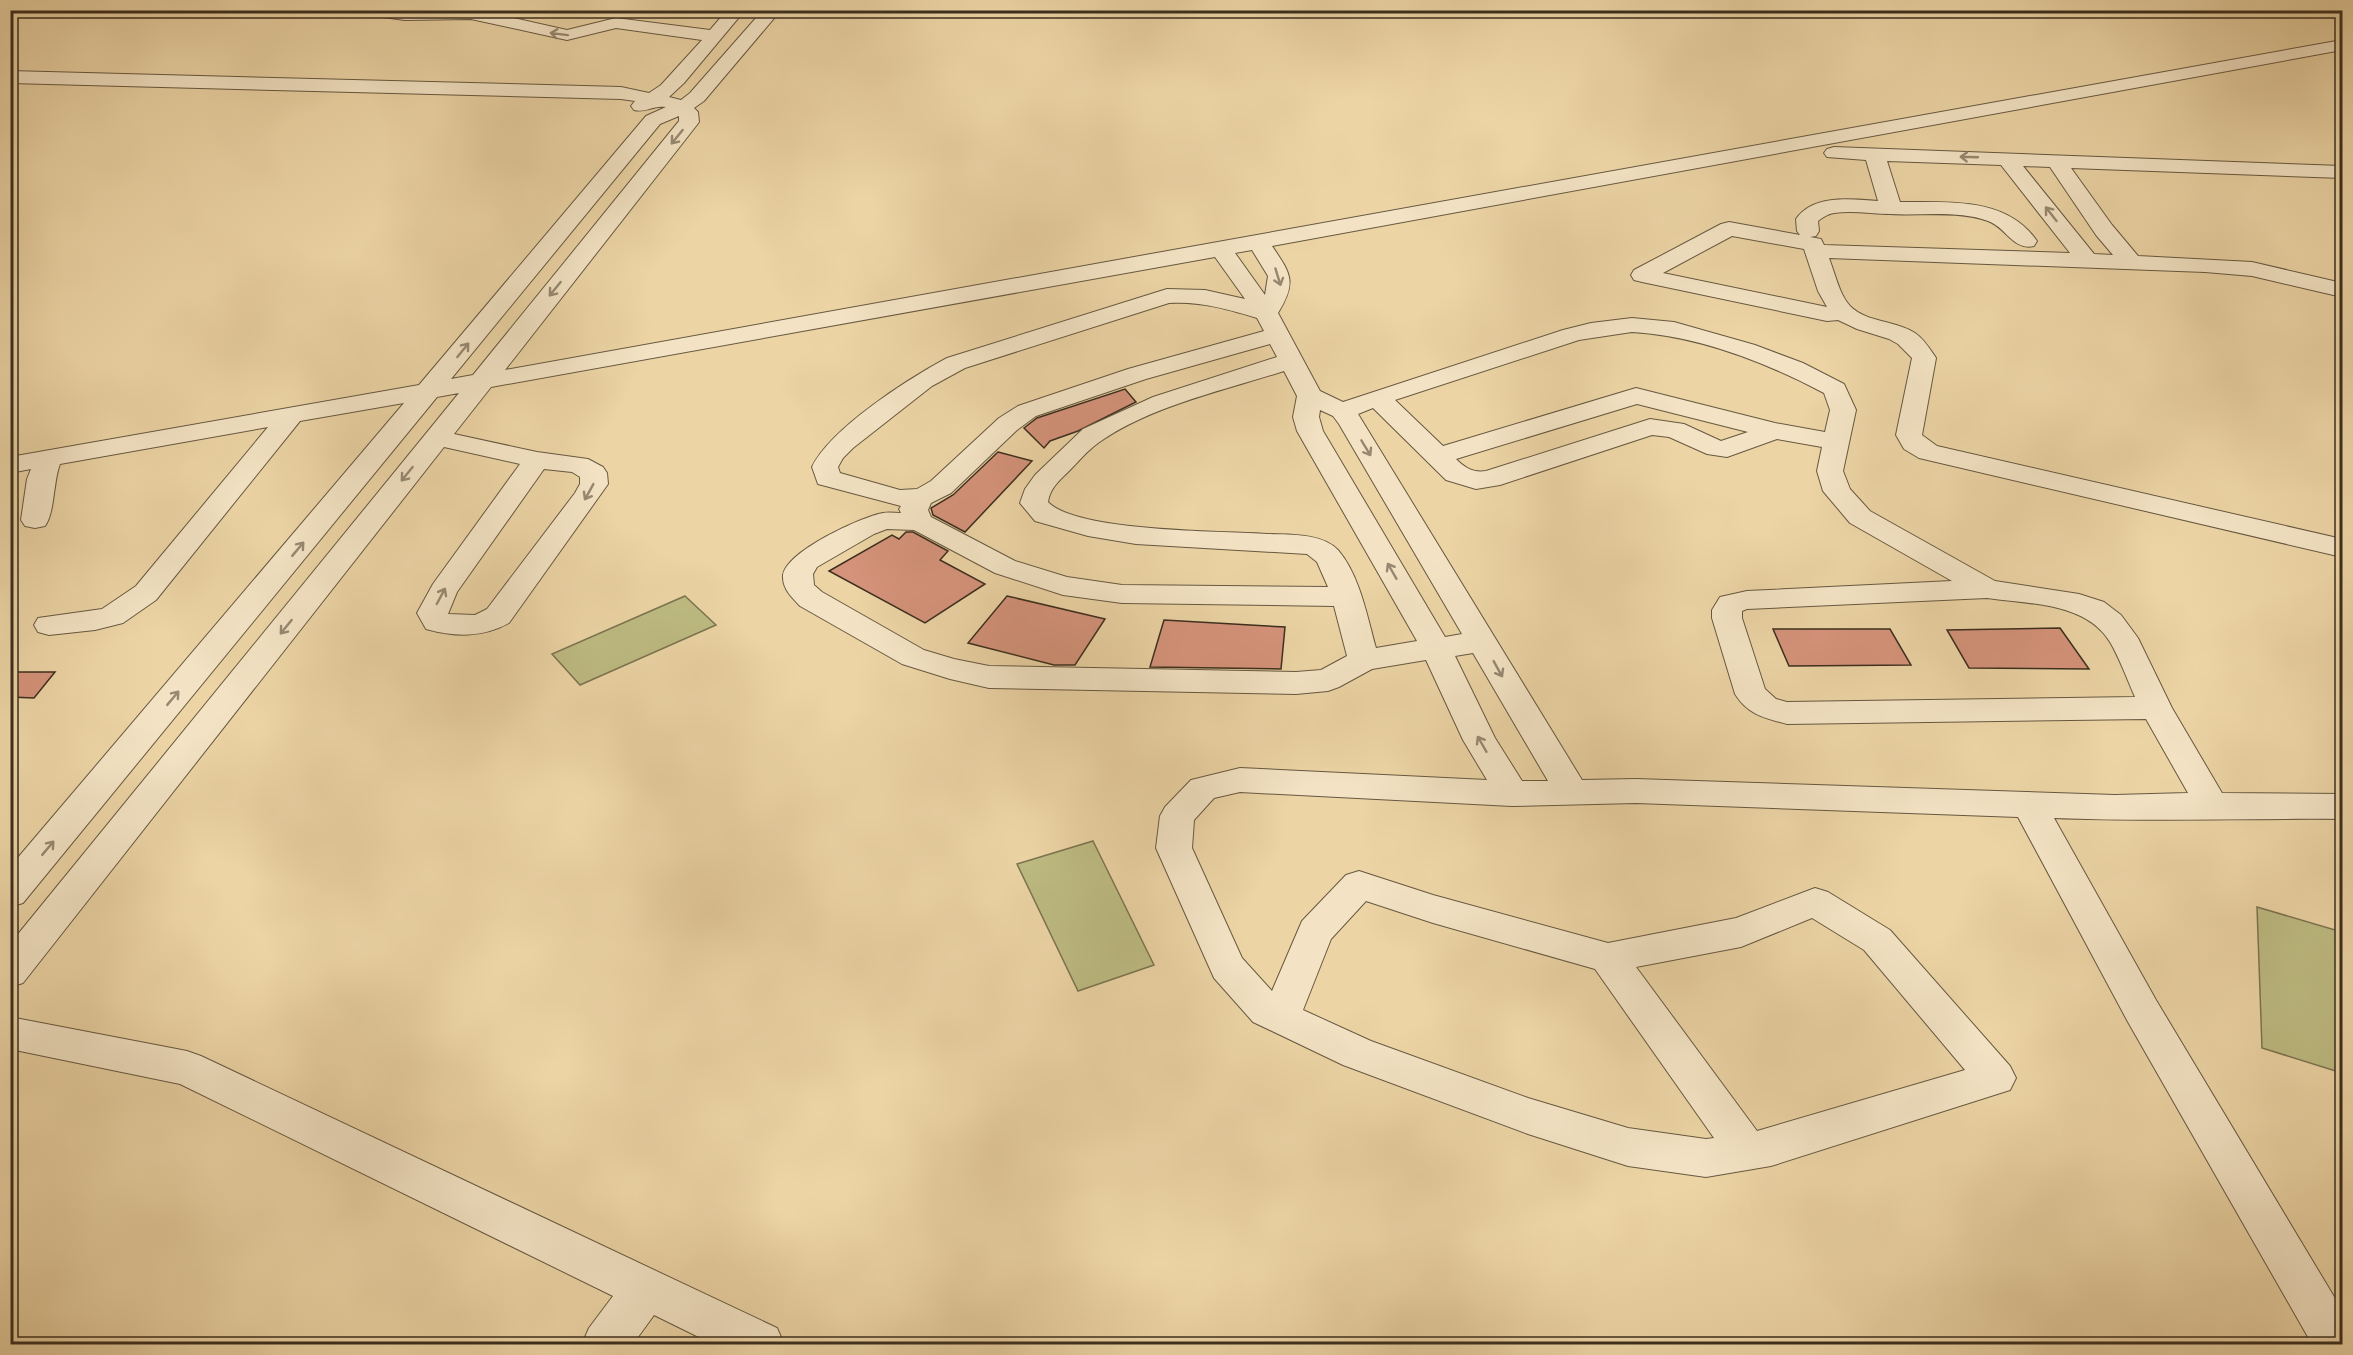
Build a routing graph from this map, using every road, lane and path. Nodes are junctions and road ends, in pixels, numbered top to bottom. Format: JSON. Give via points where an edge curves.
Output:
{"nodes":[{"id":1,"x":368,"y":10,"type":"edge"},
{"id":2,"x":631,"y":10,"type":"edge"},
{"id":3,"x":732,"y":15,"type":"edge"},
{"id":4,"x":768,"y":16,"type":"edge"},
{"id":5,"x":616,"y":23,"type":"junction"},
{"id":6,"x":713,"y":36,"type":"junction"},
{"id":7,"x":2343,"y":45,"type":"edge"},
{"id":8,"x":700,"y":52,"type":"junction"},
{"id":9,"x":732,"y":55,"type":"junction"},
{"id":10,"x":10,"y":77,"type":"edge"},
{"id":11,"x":10,"y":90,"type":"edge"},
{"id":12,"x":682,"y":107,"type":"junction"},
{"id":13,"x":649,"y":109,"type":"junction"},
{"id":14,"x":1847,"y":136,"type":"junction"},
{"id":15,"x":1751,"y":153,"type":"junction"},
{"id":16,"x":1874,"y":153,"type":"junction"},
{"id":17,"x":2343,"y":158,"type":"edge"},
{"id":18,"x":2007,"y":159,"type":"junction"},
{"id":19,"x":2056,"y":160,"type":"junction"},
{"id":20,"x":2343,"y":172,"type":"edge"},
{"id":21,"x":1891,"y":208,"type":"junction"},
{"id":22,"x":1812,"y":241,"type":"junction"},
{"id":23,"x":2026,"y":241,"type":"dead end"},
{"id":24,"x":1258,"y":243,"type":"junction"},
{"id":25,"x":1222,"y":250,"type":"junction"},
{"id":26,"x":2087,"y":260,"type":"junction"},
{"id":27,"x":2131,"y":262,"type":"junction"},
{"id":28,"x":2343,"y":290,"type":"edge"},
{"id":29,"x":1843,"y":312,"type":"junction"},
{"id":30,"x":1271,"y":324,"type":"junction"},
{"id":31,"x":1290,"y":361,"type":"junction"},
{"id":32,"x":482,"y":382,"type":"junction"},
{"id":33,"x":429,"y":391,"type":"junction"},
{"id":34,"x":1310,"y":396,"type":"junction"},
{"id":35,"x":1377,"y":397,"type":"junction"},
{"id":36,"x":1342,"y":411,"type":"junction"},
{"id":37,"x":291,"y":416,"type":"junction"},
{"id":38,"x":1775,"y":431,"type":"junction"},
{"id":39,"x":437,"y":438,"type":"junction"},
{"id":40,"x":1835,"y":441,"type":"junction"},
{"id":41,"x":1439,"y":456,"type":"junction"},
{"id":42,"x":49,"y":458,"type":"junction"},
{"id":43,"x":537,"y":460,"type":"junction"},
{"id":44,"x":10,"y":465,"type":"edge"},
{"id":45,"x":922,"y":509,"type":"junction"},
{"id":46,"x":35,"y":520,"type":"dead end"},
{"id":47,"x":2343,"y":548,"type":"edge"},
{"id":48,"x":1988,"y":590,"type":"junction"},
{"id":49,"x":1345,"y":597,"type":"junction"},
{"id":50,"x":49,"y":625,"type":"dead end"},
{"id":51,"x":1483,"y":641,"type":"junction"},
{"id":52,"x":1437,"y":650,"type":"junction"},
{"id":53,"x":1364,"y":660,"type":"junction"},
{"id":54,"x":2156,"y":708,"type":"junction"},
{"id":55,"x":1572,"y":792,"type":"junction"},
{"id":56,"x":1512,"y":794,"type":"junction"},
{"id":57,"x":2029,"y":805,"type":"junction"},
{"id":58,"x":2212,"y":805,"type":"junction"},
{"id":59,"x":2343,"y":806,"type":"edge"},
{"id":60,"x":10,"y":893,"type":"edge"},
{"id":61,"x":1608,"y":958,"type":"junction"},
{"id":62,"x":10,"y":972,"type":"edge"},
{"id":63,"x":1281,"y":1018,"type":"junction"},
{"id":64,"x":10,"y":1032,"type":"edge"},
{"id":65,"x":1747,"y":1151,"type":"junction"},
{"id":66,"x":646,"y":1289,"type":"junction"},
{"id":67,"x":605,"y":1344,"type":"edge"},
{"id":68,"x":761,"y":1344,"type":"edge"},
{"id":69,"x":2337,"y":1344,"type":"edge"}],
"edges":[{"from":5,"to":1,"type":"street","one_way":true,"via":[[567,35],[471,14],[425,16]]},
{"from":2,"to":5,"type":"street","via":[[616,19]]},
{"from":3,"to":4,"type":"street"},
{"from":3,"to":6,"type":"street"},
{"from":4,"to":9,"type":"street"},
{"from":5,"to":6,"type":"street"},
{"from":6,"to":8,"type":"street"},
{"from":7,"to":14,"type":"street"},
{"from":8,"to":9,"type":"street"},
{"from":8,"to":13,"type":"street"},
{"from":9,"to":12,"type":"street","via":[[697,97]]},
{"from":10,"to":13,"type":"street","via":[[621,93]]},
{"from":11,"to":13,"type":"street"},
{"from":12,"to":13,"type":"street"},
{"from":12,"to":32,"type":"street","one_way":true,"via":[[688,112],[689,122]]},
{"from":33,"to":13,"type":"street","one_way":true},
{"from":14,"to":15,"type":"street"},
{"from":14,"to":17,"type":"street"},
{"from":15,"to":16,"type":"street"},
{"from":15,"to":24,"type":"street"},
{"from":18,"to":16,"type":"street","one_way":true},
{"from":16,"to":21,"type":"street"},
{"from":18,"to":19,"type":"street"},
{"from":26,"to":18,"type":"street","one_way":true},
{"from":19,"to":20,"type":"street"},
{"from":19,"to":27,"type":"street"},
{"from":21,"to":22,"type":"street","via":[[1835,207],[1814,211],[1807,219]]},
{"from":21,"to":23,"type":"street","via":[[1991,215],[2006,220]]},
{"from":22,"to":26,"type":"street"},
{"from":22,"to":29,"type":"street"},
{"from":22,"to":29,"type":"street","via":[[1813,244],[1729,229],[1642,275],[1827,314]]},
{"from":24,"to":25,"type":"street"},
{"from":24,"to":30,"type":"street","one_way":true,"via":[[1278,273],[1281,285]]},
{"from":25,"to":30,"type":"street"},
{"from":25,"to":32,"type":"street"},
{"from":26,"to":27,"type":"street"},
{"from":27,"to":28,"type":"street","via":[[2252,269]]},
{"from":29,"to":47,"type":"street","via":[[1906,336],[1924,357],[1909,435],[1913,443],[1928,452]]},
{"from":30,"to":31,"type":"street"},
{"from":30,"to":45,"type":"street","via":[[1027,411],[1008,424]]},
{"from":30,"to":45,"type":"street","via":[[1208,295],[1167,296],[956,363],[923,381],[843,442],[825,468],[828,478]]},
{"from":31,"to":34,"type":"street"},
{"from":31,"to":49,"type":"street","via":[[1170,401],[1091,436],[1035,492],[1034,503],[1045,515],[1088,528],[1319,549],[1331,560]]},
{"from":32,"to":33,"type":"street"},
{"from":32,"to":39,"type":"street"},
{"from":33,"to":37,"type":"street"},
{"from":60,"to":33,"type":"street","one_way":true},
{"from":34,"to":36,"type":"street"},
{"from":52,"to":34,"type":"street","one_way":true,"via":[[1310,431],[1306,417]]},
{"from":35,"to":36,"type":"street"},
{"from":35,"to":40,"type":"street","via":[[1592,328],[1650,325],[1701,336],[1803,371],[1835,389],[1842,410]]},
{"from":35,"to":41,"type":"street"},
{"from":36,"to":51,"type":"street","one_way":true},
{"from":37,"to":42,"type":"street"},
{"from":37,"to":50,"type":"street","via":[[146,593],[112,616]]},
{"from":38,"to":40,"type":"street"},
{"from":38,"to":41,"type":"street","via":[[1635,396]]},
{"from":38,"to":41,"type":"street","via":[[1726,449],[1675,430],[1650,427],[1476,481],[1456,474]]},
{"from":39,"to":43,"type":"street"},
{"from":39,"to":62,"type":"street","one_way":true},
{"from":40,"to":48,"type":"street","via":[[1830,471],[1837,491],[1860,517]]},
{"from":42,"to":44,"type":"street"},
{"from":42,"to":46,"type":"street","via":[[41,479]]},
{"from":43,"to":43,"type":"street","one_way":true,"via":[[579,465],[593,473],[594,484],[498,616],[468,627],[436,622],[432,613],[443,591]]},
{"from":45,"to":49,"type":"street","via":[[1005,567],[1063,586],[1122,594]]},
{"from":45,"to":53,"type":"street","via":[[864,528],[807,561],[798,573],[799,587],[811,599],[913,657],[989,677],[1296,683],[1328,680]]},
{"from":48,"to":54,"type":"street","via":[[2068,601],[2092,609],[2123,638]]},
{"from":48,"to":54,"type":"street","via":[[1747,600],[1731,604],[1727,618],[1751,694],[1765,707],[1787,713]]},
{"from":49,"to":53,"type":"street"},
{"from":51,"to":52,"type":"street"},
{"from":51,"to":55,"type":"street","one_way":true},
{"from":52,"to":53,"type":"street"},
{"from":56,"to":52,"type":"street","one_way":true,"via":[[1479,740]]},
{"from":54,"to":58,"type":"street"},
{"from":55,"to":56,"type":"street"},
{"from":55,"to":57,"type":"street","via":[[1647,791]]},
{"from":56,"to":63,"type":"street","via":[[1240,780],[1203,789],[1177,816],[1174,848],[1227,968],[1267,1011]]},
{"from":57,"to":58,"type":"street"},
{"from":57,"to":69,"type":"street","via":[[2142,1011]]},
{"from":58,"to":59,"type":"street"},
{"from":61,"to":63,"type":"street","via":[[1359,885],[1315,931]]},
{"from":61,"to":65,"type":"street"},
{"from":61,"to":65,"type":"street","via":[[1741,932],[1815,902],[1877,940],[1996,1078]]},
{"from":63,"to":65,"type":"street","via":[[1358,1053],[1528,1116],[1628,1147],[1706,1158]]},
{"from":64,"to":66,"type":"street","via":[[187,1068]]},
{"from":66,"to":67,"type":"street"},
{"from":66,"to":68,"type":"street"}]}
